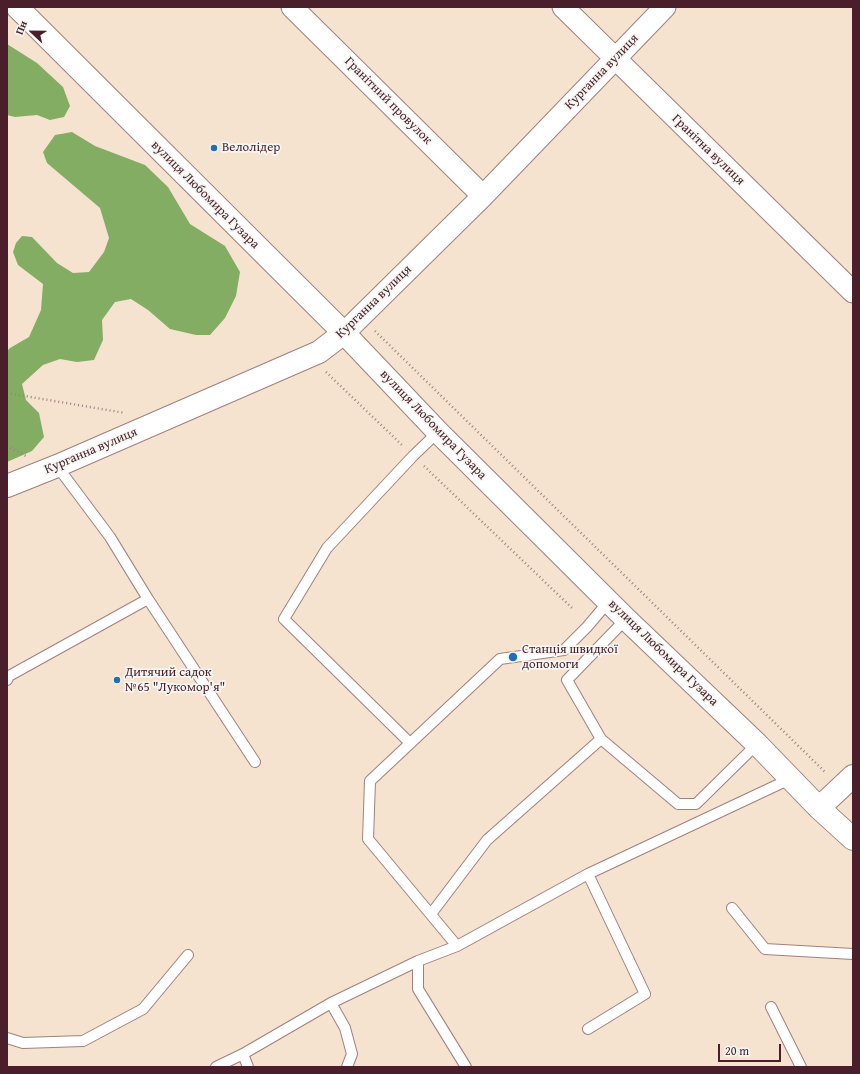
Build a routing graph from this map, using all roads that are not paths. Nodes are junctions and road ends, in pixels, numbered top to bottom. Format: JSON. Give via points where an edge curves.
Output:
{"nodes":[{"id":1,"x":17,"y":7,"type":"edge"},
{"id":2,"x":292,"y":7,"type":"edge"},
{"id":3,"x":563,"y":7,"type":"edge"},
{"id":4,"x":666,"y":7,"type":"edge"},
{"id":5,"x":614,"y":59,"type":"junction"},
{"id":6,"x":483,"y":196,"type":"junction"},
{"id":7,"x":853,"y":292,"type":"edge"},
{"id":8,"x":344,"y":333,"type":"junction"},
{"id":9,"x":438,"y":432,"type":"junction"},
{"id":10,"x":57,"y":466,"type":"junction"},
{"id":11,"x":7,"y":486,"type":"edge"},
{"id":12,"x":148,"y":599,"type":"junction"},
{"id":13,"x":609,"y":601,"type":"junction"},
{"id":14,"x":626,"y":619,"type":"junction"},
{"id":15,"x":7,"y":680,"type":"edge"},
{"id":16,"x":601,"y":739,"type":"junction"},
{"id":17,"x":410,"y":743,"type":"junction"},
{"id":18,"x":757,"y":744,"type":"junction"},
{"id":19,"x":255,"y":762,"type":"dead end"},
{"id":20,"x":790,"y":778,"type":"junction"},
{"id":21,"x":847,"y":782,"type":"edge"},
{"id":22,"x":819,"y":808,"type":"junction"},
{"id":23,"x":853,"y":839,"type":"edge"},
{"id":24,"x":588,"y":874,"type":"junction"},
{"id":25,"x":732,"y":908,"type":"dead end"},
{"id":26,"x":431,"y":914,"type":"junction"},
{"id":27,"x":458,"y":946,"type":"junction"},
{"id":28,"x":853,"y":954,"type":"edge"},
{"id":29,"x":188,"y":955,"type":"dead end"},
{"id":30,"x":418,"y":961,"type":"junction"},
{"id":31,"x":331,"y":1003,"type":"junction"},
{"id":32,"x":771,"y":1007,"type":"dead end"},
{"id":33,"x":588,"y":1029,"type":"dead end"},
{"id":34,"x":7,"y":1038,"type":"edge"},
{"id":35,"x":243,"y":1054,"type":"junction"},
{"id":36,"x":216,"y":1067,"type":"edge"},
{"id":37,"x":248,"y":1067,"type":"edge"},
{"id":38,"x":347,"y":1067,"type":"edge"},
{"id":39,"x":466,"y":1067,"type":"edge"},
{"id":40,"x":801,"y":1067,"type":"edge"}],
"edges":[{"from":1,"to":8,"type":"street","name":"вулиця Любомира Гузара"},
{"from":2,"to":6,"type":"street","name":"Гранітний провулок"},
{"from":3,"to":5,"type":"street","name":"Гранітна вулиця"},
{"from":4,"to":5,"type":"street","name":"Курганна вулиця"},
{"from":5,"to":6,"type":"street","name":"Курганна вулиця"},
{"from":5,"to":7,"type":"street","name":"Гранітна вулиця"},
{"from":6,"to":8,"type":"street","name":"Курганна вулиця"},
{"from":8,"to":9,"type":"street","name":"вулиця Любомира Гузара"},
{"from":8,"to":10,"type":"street","name":"Курганна вулиця","via":[[319,352]]},
{"from":9,"to":13,"type":"street","name":"вулиця Любомира Гузара"},
{"from":9,"to":17,"type":"lane","via":[[327,548],[284,619]]},
{"from":10,"to":11,"type":"street","name":"Курганна вулиця"},
{"from":10,"to":12,"type":"lane","via":[[110,538]]},
{"from":12,"to":15,"type":"lane","via":[[9,676]]},
{"from":12,"to":19,"type":"lane"},
{"from":13,"to":14,"type":"street","name":"вулиця Любомира Гузара"},
{"from":13,"to":17,"type":"lane","via":[[564,650],[500,659]]},
{"from":14,"to":16,"type":"lane","via":[[567,680]]},
{"from":14,"to":18,"type":"street","name":"вулиця Любомира Гузара"},
{"from":16,"to":18,"type":"lane","via":[[678,804],[696,804]]},
{"from":16,"to":26,"type":"lane","via":[[487,840]]},
{"from":17,"to":26,"type":"lane","via":[[370,781],[368,840]]},
{"from":18,"to":20,"type":"street","name":"вулиця Любомира Гузара"},
{"from":20,"to":22,"type":"street","name":"вулиця Любомира Гузара"},
{"from":20,"to":24,"type":"lane"},
{"from":21,"to":22,"type":"street"},
{"from":22,"to":23,"type":"street","name":"вулиця Любомира Гузара"},
{"from":24,"to":27,"type":"lane"},
{"from":24,"to":33,"type":"lane","via":[[645,994]]},
{"from":25,"to":28,"type":"lane","via":[[765,949]]},
{"from":26,"to":27,"type":"lane"},
{"from":27,"to":30,"type":"lane"},
{"from":29,"to":34,"type":"lane","via":[[142,1009],[83,1041],[23,1043]]},
{"from":30,"to":31,"type":"lane"},
{"from":30,"to":39,"type":"lane","via":[[418,990]]},
{"from":31,"to":35,"type":"lane"},
{"from":31,"to":38,"type":"lane","via":[[345,1028],[352,1054]]},
{"from":32,"to":40,"type":"lane"},
{"from":35,"to":36,"type":"lane"},
{"from":35,"to":37,"type":"lane"}]}
